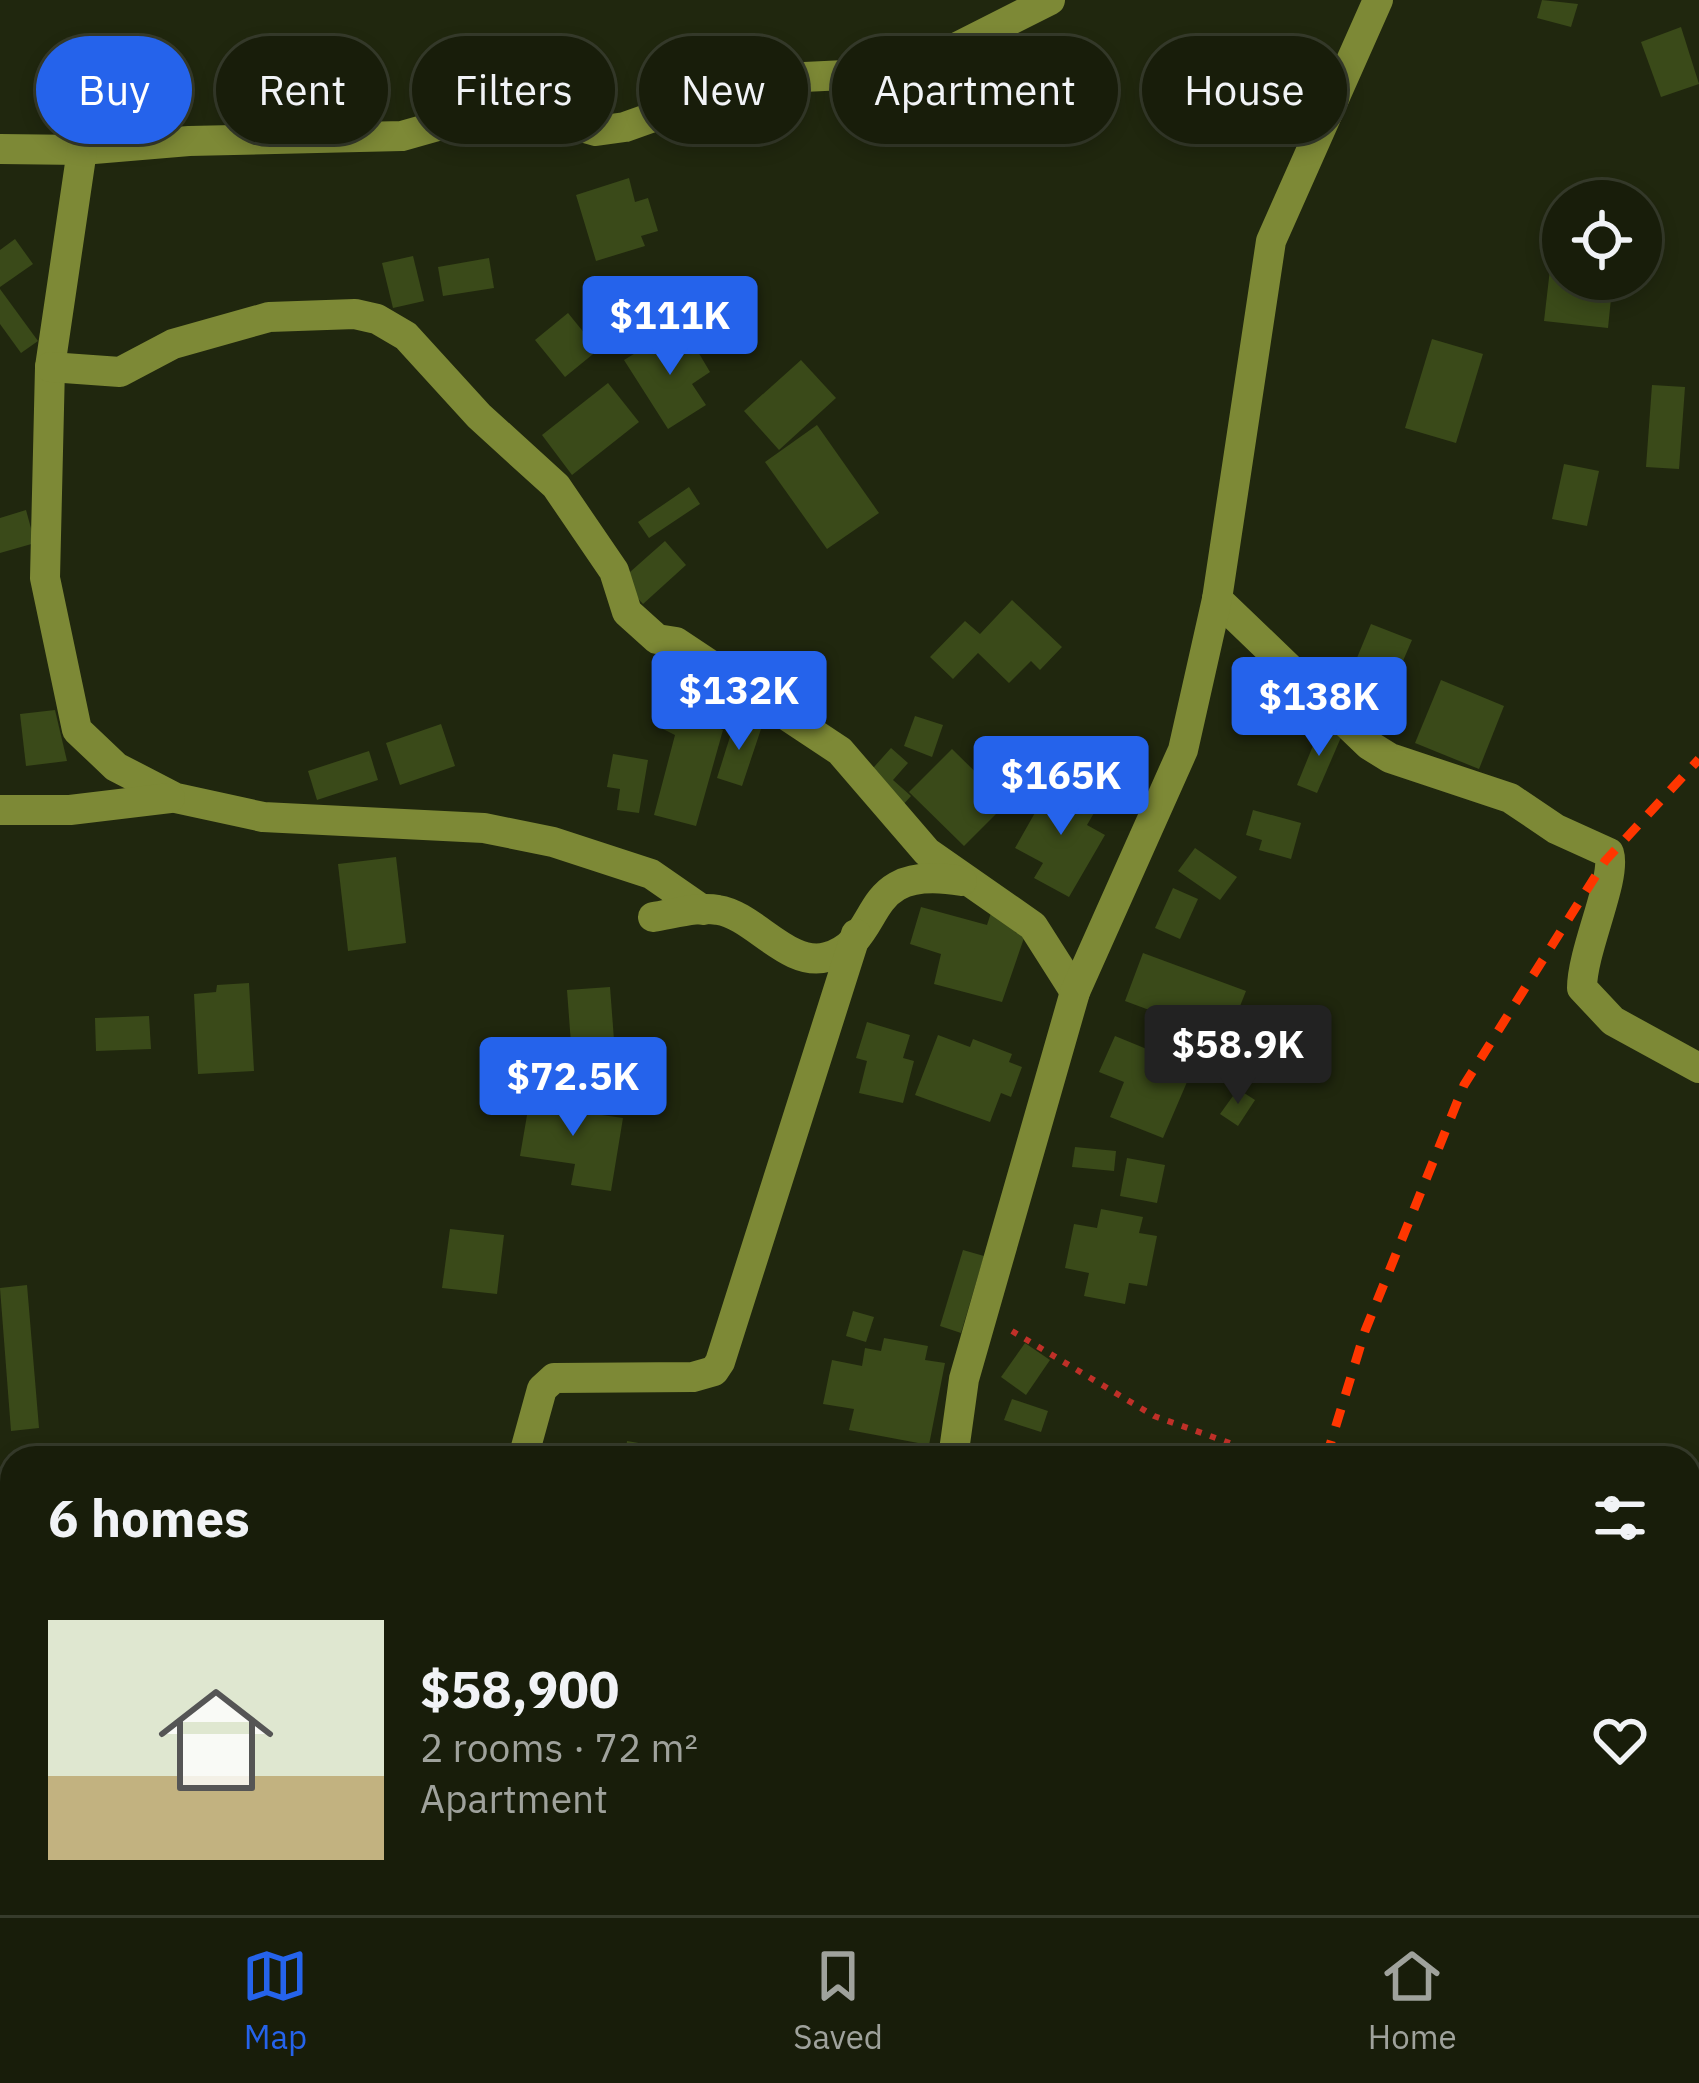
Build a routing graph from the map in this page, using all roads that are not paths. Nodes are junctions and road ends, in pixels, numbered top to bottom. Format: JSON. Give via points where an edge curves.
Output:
{"nodes":[{"id":1,"x":1049,"y":0,"type":"edge"},
{"id":2,"x":1378,"y":0,"type":"edge"},
{"id":3,"x":0,"y":149,"type":"edge"},
{"id":4,"x":82,"y":150,"type":"junction"},
{"id":5,"x":50,"y":368,"type":"junction"},
{"id":6,"x":1216,"y":599,"type":"junction"},
{"id":7,"x":176,"y":798,"type":"junction"},
{"id":8,"x":0,"y":810,"type":"edge"},
{"id":9,"x":968,"y":882,"type":"junction"},
{"id":10,"x":703,"y":910,"type":"junction"},
{"id":11,"x":653,"y":917,"type":"dead end"},
{"id":12,"x":856,"y":934,"type":"junction"},
{"id":13,"x":1076,"y":992,"type":"junction"},
{"id":14,"x":1699,"y":1068,"type":"edge"},
{"id":15,"x":526,"y":1446,"type":"edge"},
{"id":16,"x":955,"y":1446,"type":"edge"}],
"edges":[{"from":1,"to":4,"type":"street","via":[[908,72],[760,79],[625,127],[596,130],[494,110],[402,136]]},
{"from":2,"to":6,"type":"street","via":[[1271,241]]},
{"from":3,"to":4,"type":"street"},
{"from":4,"to":5,"type":"street"},
{"from":5,"to":7,"type":"street","via":[[45,578],[77,730],[116,767]]},
{"from":5,"to":9,"type":"street","via":[[120,372],[173,344],[269,317],[377,319],[421,350],[556,486],[614,571],[639,627],[676,642],[819,734],[904,830]]},
{"from":6,"to":13,"type":"street","via":[[1183,750]]},
{"from":6,"to":14,"type":"street","via":[[1369,746],[1510,798],[1609,853],[1582,988],[1613,1021]]},
{"from":7,"to":8,"type":"street"},
{"from":7,"to":10,"type":"street","via":[[263,817],[484,828],[553,842],[651,874]]},
{"from":9,"to":12,"type":"street","via":[[906,880]]},
{"from":9,"to":13,"type":"street","via":[[1034,926]]},
{"from":10,"to":11,"type":"street"},
{"from":10,"to":12,"type":"street","via":[[732,914],[806,957],[828,957]]},
{"from":12,"to":15,"type":"street","via":[[720,1362],[693,1377],[554,1378],[542,1389]]},
{"from":13,"to":16,"type":"street","via":[[964,1378]]}]}
